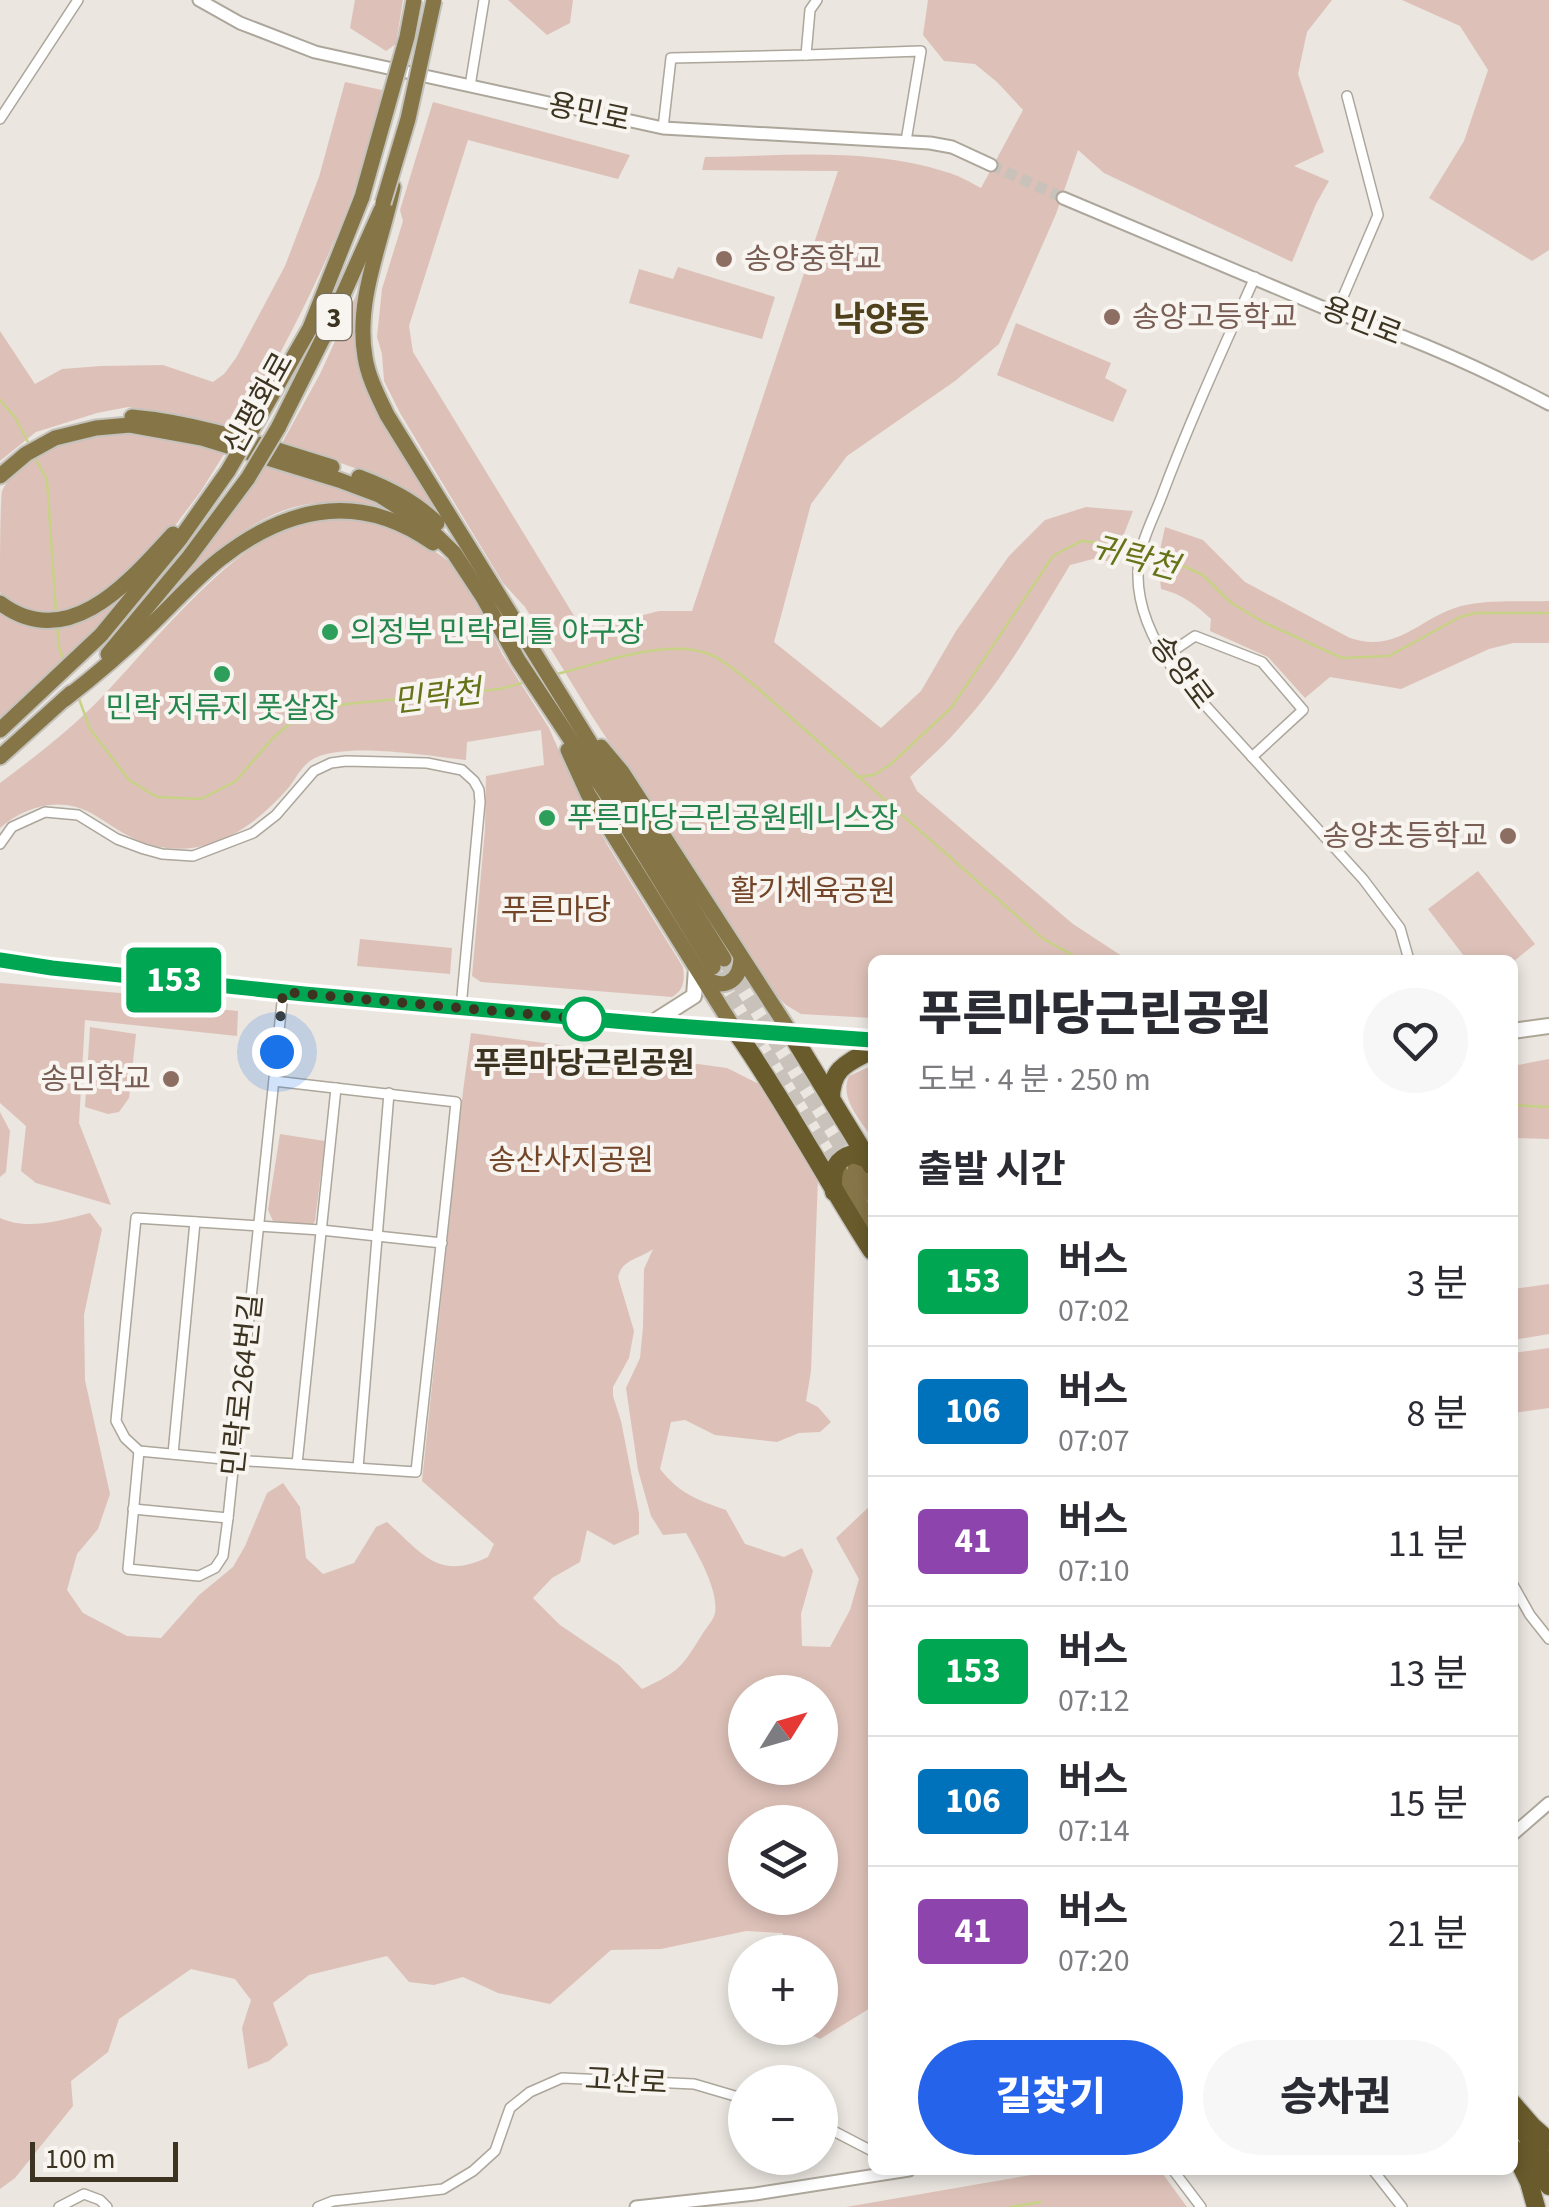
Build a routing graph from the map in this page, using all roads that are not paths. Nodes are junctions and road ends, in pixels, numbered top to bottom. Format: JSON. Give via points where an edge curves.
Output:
{"nodes":[{"id":1,"x":78,"y":0,"type":"edge"},
{"id":2,"x":198,"y":0,"type":"edge"},
{"id":3,"x":414,"y":0,"type":"edge"},
{"id":4,"x":434,"y":0,"type":"edge"},
{"id":5,"x":484,"y":0,"type":"edge"},
{"id":6,"x":817,"y":0,"type":"edge"},
{"id":7,"x":806,"y":55,"type":"junction"},
{"id":8,"x":470,"y":86,"type":"junction"},
{"id":9,"x":1347,"y":96,"type":"dead end"},
{"id":10,"x":0,"y":119,"type":"edge"},
{"id":11,"x":663,"y":128,"type":"junction"},
{"id":12,"x":906,"y":141,"type":"junction"},
{"id":13,"x":991,"y":165,"type":"tunnel mouth"},
{"id":14,"x":1063,"y":198,"type":"tunnel mouth"},
{"id":15,"x":387,"y":203,"type":"junction"},
{"id":16,"x":1255,"y":278,"type":"junction"},
{"id":17,"x":1336,"y":313,"type":"junction"},
{"id":18,"x":1549,"y":404,"type":"edge"},
{"id":19,"x":2,"y":470,"type":"edge"},
{"id":20,"x":226,"y":475,"type":"junction"},
{"id":21,"x":489,"y":595,"type":"junction"},
{"id":22,"x":0,"y":603,"type":"edge"},
{"id":23,"x":113,"y":655,"type":"junction"},
{"id":24,"x":1164,"y":657,"type":"junction"},
{"id":25,"x":558,"y":708,"type":"junction"},
{"id":26,"x":2,"y":728,"type":"edge"},
{"id":27,"x":0,"y":757,"type":"edge"},
{"id":28,"x":1252,"y":757,"type":"junction"},
{"id":29,"x":0,"y":844,"type":"edge"},
{"id":30,"x":1408,"y":955,"type":"edge"},
{"id":31,"x":741,"y":958,"type":"junction"},
{"id":32,"x":0,"y":960,"type":"edge"},
{"id":33,"x":711,"y":965,"type":"junction"},
{"id":34,"x":283,"y":992,"type":"junction"},
{"id":35,"x":461,"y":1007,"type":"junction"},
{"id":36,"x":649,"y":1024,"type":"junction"},
{"id":37,"x":1549,"y":1026,"type":"edge"},
{"id":38,"x":735,"y":1030,"type":"junction"},
{"id":39,"x":1518,"y":1030,"type":"edge"},
{"id":40,"x":792,"y":1036,"type":"junction"},
{"id":41,"x":868,"y":1040,"type":"edge"},
{"id":42,"x":868,"y":1052,"type":"edge"},
{"id":43,"x":274,"y":1081,"type":"junction"},
{"id":44,"x":336,"y":1088,"type":"junction"},
{"id":45,"x":389,"y":1093,"type":"junction"},
{"id":46,"x":831,"y":1100,"type":"junction"},
{"id":47,"x":859,"y":1167,"type":"edge"},
{"id":48,"x":834,"y":1193,"type":"junction"},
{"id":49,"x":868,"y":1206,"type":"edge"},
{"id":50,"x":195,"y":1222,"type":"junction"},
{"id":51,"x":260,"y":1226,"type":"junction"},
{"id":52,"x":321,"y":1230,"type":"junction"},
{"id":53,"x":378,"y":1236,"type":"junction"},
{"id":54,"x":442,"y":1243,"type":"junction"},
{"id":55,"x":868,"y":1244,"type":"edge"},
{"id":56,"x":139,"y":1451,"type":"junction"},
{"id":57,"x":173,"y":1454,"type":"junction"},
{"id":58,"x":234,"y":1460,"type":"junction"},
{"id":59,"x":297,"y":1464,"type":"junction"},
{"id":60,"x":358,"y":1468,"type":"junction"},
{"id":61,"x":134,"y":1509,"type":"junction"},
{"id":62,"x":228,"y":1518,"type":"junction"},
{"id":63,"x":1518,"y":1594,"type":"edge"},
{"id":64,"x":1549,"y":1639,"type":"edge"},
{"id":65,"x":1549,"y":1802,"type":"edge"},
{"id":66,"x":1518,"y":1830,"type":"edge"},
{"id":67,"x":728,"y":2094,"type":"edge"},
{"id":68,"x":1518,"y":2109,"type":"edge"},
{"id":69,"x":1518,"y":2124,"type":"edge"},
{"id":70,"x":838,"y":2133,"type":"edge"},
{"id":71,"x":1549,"y":2141,"type":"edge"},
{"id":72,"x":1518,"y":2146,"type":"edge"},
{"id":73,"x":868,"y":2149,"type":"edge"},
{"id":74,"x":1518,"y":2160,"type":"edge"},
{"id":75,"x":1549,"y":2166,"type":"edge"},
{"id":76,"x":884,"y":2175,"type":"edge"},
{"id":77,"x":1177,"y":2175,"type":"edge"},
{"id":78,"x":1378,"y":2175,"type":"edge"},
{"id":79,"x":1549,"y":2186,"type":"edge"},
{"id":80,"x":756,"y":2200,"type":"edge"},
{"id":81,"x":58,"y":2207,"type":"edge"},
{"id":82,"x":107,"y":2207,"type":"edge"},
{"id":83,"x":318,"y":2207,"type":"edge"},
{"id":84,"x":636,"y":2207,"type":"edge"},
{"id":85,"x":1200,"y":2207,"type":"edge"},
{"id":86,"x":1402,"y":2207,"type":"edge"},
{"id":87,"x":1536,"y":2207,"type":"edge"}],
"edges":[{"from":1,"to":10,"type":"street"},
{"from":2,"to":8,"type":"street","name":"용민로","via":[[315,52]]},
{"from":3,"to":20,"type":"highway","name":"신평화로","number":"3","bridge":true,"via":[[362,197],[310,328]]},
{"from":4,"to":15,"type":"highway","name":"신평화로","number":"3","bridge":true},
{"from":5,"to":8,"type":"street"},
{"from":6,"to":7,"type":"street"},
{"from":7,"to":11,"type":"street","via":[[671,58]]},
{"from":7,"to":12,"type":"street","via":[[920,51]]},
{"from":8,"to":11,"type":"street","name":"용민로"},
{"from":9,"to":17,"type":"street","via":[[1378,215]]},
{"from":11,"to":12,"type":"street","name":"용민로"},
{"from":12,"to":13,"type":"street","name":"용민로","via":[[952,148]]},
{"from":14,"to":16,"type":"street","name":"용민로"},
{"from":15,"to":21,"type":"highway","via":[[365,302],[370,377]]},
{"from":15,"to":23,"type":"highway","name":"신평화로","number":"3","bridge":true,"via":[[248,478]]},
{"from":16,"to":17,"type":"street","name":"용민로"},
{"from":16,"to":24,"type":"street","name":"송양로","via":[[1192,418],[1139,561],[1147,623]]},
{"from":17,"to":18,"type":"street","name":"용민로"},
{"from":19,"to":21,"type":"highway","via":[[21,447],[94,419],[171,420],[227,434],[384,486],[420,507],[454,542]]},
{"from":20,"to":22,"type":"highway","via":[[134,573],[88,611],[28,620]]},
{"from":20,"to":26,"type":"highway","name":"신평화로","number":"3","via":[[101,635]]},
{"from":21,"to":23,"type":"highway","via":[[412,528],[372,514],[326,510],[250,537]]},
{"from":21,"to":25,"type":"highway","via":[[536,656]]},
{"from":21,"to":25,"type":"highway","via":[[518,660]]},
{"from":23,"to":27,"type":"highway","name":"신평화로"},
{"from":24,"to":28,"type":"street","name":"송양로"},
{"from":24,"to":28,"type":"street","via":[[1195,636],[1262,662],[1303,710]]},
{"from":25,"to":31,"type":"highway","via":[[622,772]]},
{"from":25,"to":33,"type":"highway"},
{"from":28,"to":30,"type":"street","name":"송양로","via":[[1363,879],[1400,928]]},
{"from":29,"to":35,"type":"street","via":[[12,827],[45,812],[78,815],[144,850],[193,856],[254,833],[314,771],[331,763],[427,762],[462,770],[474,781],[480,802]]},
{"from":31,"to":33,"type":"highway","via":[[730,982],[710,982]]},
{"from":31,"to":40,"type":"highway"},
{"from":32,"to":34,"type":"main road"},
{"from":33,"to":36,"type":"main road","via":[[694,996]]},
{"from":33,"to":38,"type":"highway"},
{"from":34,"to":35,"type":"main road"},
{"from":34,"to":43,"type":"street","name":"민락로264번길"},
{"from":35,"to":36,"type":"main road"},
{"from":36,"to":38,"type":"main road"},
{"from":37,"to":39,"type":"main road"},
{"from":38,"to":40,"type":"main road"},
{"from":38,"to":48,"type":"highway"},
{"from":40,"to":41,"type":"main road"},
{"from":40,"to":46,"type":"highway"},
{"from":42,"to":46,"type":"highway","via":[[836,1072]]},
{"from":43,"to":44,"type":"street"},
{"from":43,"to":51,"type":"street","name":"민락로264번길"},
{"from":44,"to":45,"type":"street"},
{"from":44,"to":52,"type":"street"},
{"from":45,"to":53,"type":"street"},
{"from":45,"to":54,"type":"street","via":[[456,1102]]},
{"from":46,"to":47,"type":"highway"},
{"from":47,"to":48,"type":"highway","via":[[853,1154],[838,1161]]},
{"from":47,"to":49,"type":"highway"},
{"from":48,"to":55,"type":"highway"},
{"from":50,"to":51,"type":"street"},
{"from":50,"to":56,"type":"street","via":[[136,1218],[116,1421]]},
{"from":50,"to":57,"type":"street"},
{"from":51,"to":52,"type":"street"},
{"from":51,"to":58,"type":"street","name":"민락로264번길"},
{"from":52,"to":53,"type":"street"},
{"from":52,"to":59,"type":"street"},
{"from":53,"to":54,"type":"street"},
{"from":53,"to":60,"type":"street"},
{"from":54,"to":60,"type":"street","via":[[416,1472]]},
{"from":56,"to":57,"type":"street"},
{"from":56,"to":61,"type":"street","name":"민락로264번길"},
{"from":57,"to":58,"type":"street"},
{"from":58,"to":59,"type":"street"},
{"from":58,"to":62,"type":"street","name":"민락로264번길"},
{"from":59,"to":60,"type":"street"},
{"from":61,"to":62,"type":"street"},
{"from":61,"to":62,"type":"street","name":"민락로264번길","via":[[128,1568],[199,1576],[223,1556]]},
{"from":63,"to":64,"type":"street"},
{"from":65,"to":66,"type":"street"},
{"from":67,"to":83,"type":"street","name":"고산로","via":[[694,2084],[562,2078],[510,2108],[494,2151],[444,2189]]},
{"from":68,"to":71,"type":"highway"},
{"from":69,"to":75,"type":"highway"},
{"from":70,"to":73,"type":"street"},
{"from":72,"to":79,"type":"highway"},
{"from":74,"to":87,"type":"highway"},
{"from":76,"to":80,"type":"street"},
{"from":77,"to":85,"type":"street"},
{"from":78,"to":86,"type":"street"},
{"from":80,"to":84,"type":"street"},
{"from":81,"to":82,"type":"street","via":[[84,2194]]}]}
